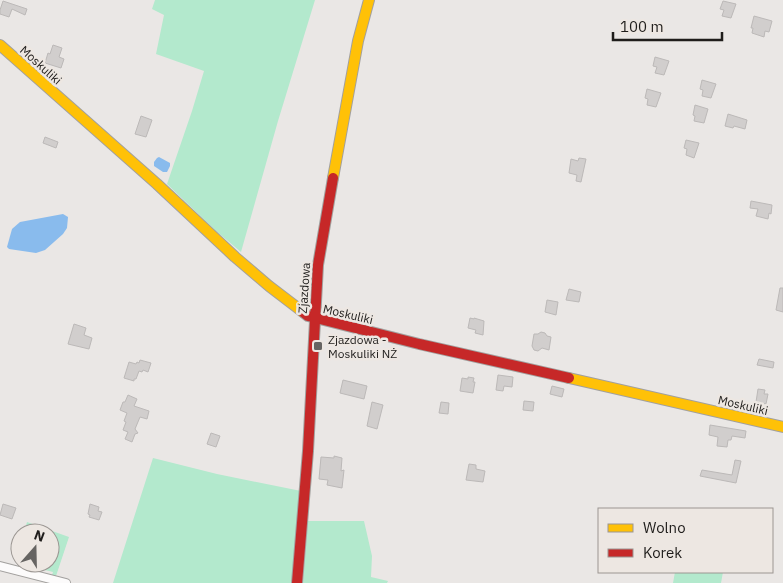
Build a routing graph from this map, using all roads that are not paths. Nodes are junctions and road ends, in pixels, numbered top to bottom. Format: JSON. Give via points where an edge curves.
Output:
{"nodes":[{"id":1,"x":369,"y":0,"type":"edge"},
{"id":2,"x":0,"y":45,"type":"edge"},
{"id":3,"x":314,"y":319,"type":"junction"},
{"id":4,"x":783,"y":427,"type":"edge"},
{"id":5,"x":0,"y":566,"type":"edge"},
{"id":6,"x":66,"y":583,"type":"edge"},
{"id":7,"x":297,"y":583,"type":"edge"}],
"edges":[{"from":1,"to":3,"type":"street","name":"Zjazdowa","via":[[358,41],[320,253]]},
{"from":2,"to":3,"type":"street","name":"Moskuliki","via":[[269,286]]},
{"from":3,"to":4,"type":"street","name":"Moskuliki"},
{"from":3,"to":7,"type":"street","name":"Zjazdowa"},
{"from":5,"to":6,"type":"street"}]}
